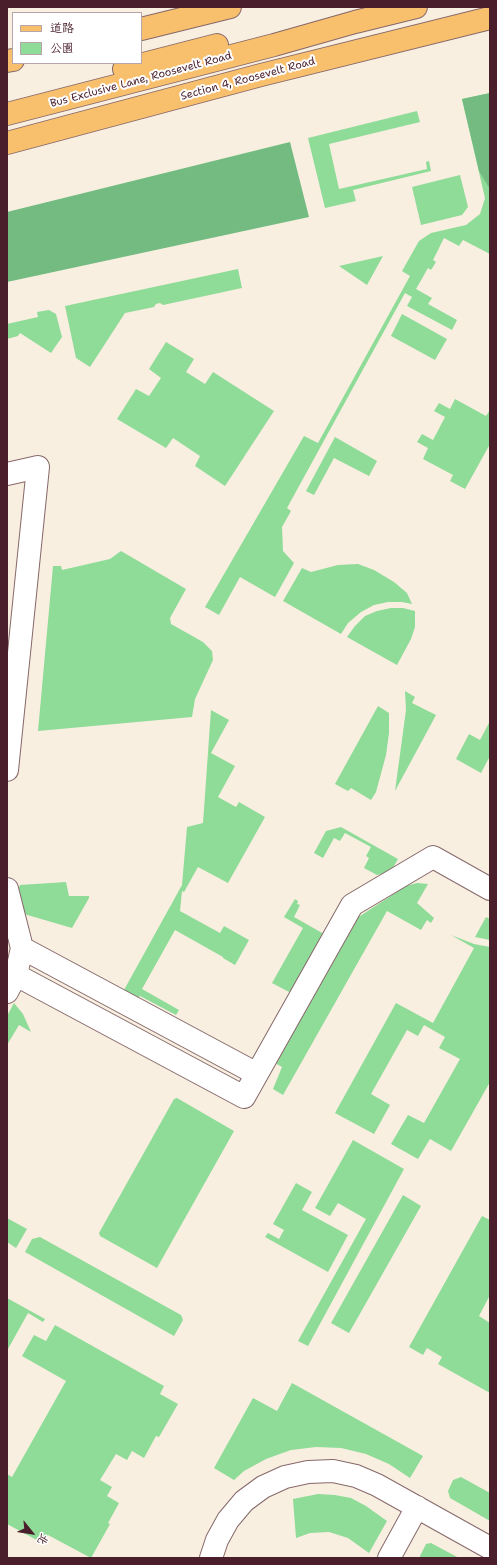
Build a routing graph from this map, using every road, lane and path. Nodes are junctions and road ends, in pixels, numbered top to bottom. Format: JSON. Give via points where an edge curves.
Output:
{"nodes":[{"id":1,"x":230,"y":7,"type":"edge"},
{"id":2,"x":374,"y":7,"type":"edge"},
{"id":3,"x":416,"y":7,"type":"edge"},
{"id":4,"x":472,"y":7,"type":"edge"},
{"id":5,"x":490,"y":18,"type":"edge"},
{"id":6,"x":142,"y":29,"type":"edge"},
{"id":7,"x":274,"y":45,"type":"junction"},
{"id":8,"x":142,"y":64,"type":"edge"},
{"id":9,"x":142,"y":64,"type":"edge"},
{"id":10,"x":7,"y":101,"type":"edge"},
{"id":11,"x":7,"y":114,"type":"edge"},
{"id":12,"x":7,"y":143,"type":"edge"},
{"id":13,"x":7,"y":474,"type":"edge"},
{"id":14,"x":7,"y":770,"type":"edge"},
{"id":15,"x":7,"y":889,"type":"edge"},
{"id":16,"x":490,"y":889,"type":"edge"},
{"id":17,"x":22,"y":948,"type":"junction"},
{"id":18,"x":12,"y":983,"type":"edge"},
{"id":19,"x":258,"y":1074,"type":"junction"},
{"id":20,"x":417,"y":1507,"type":"junction"},
{"id":21,"x":490,"y":1548,"type":"edge"},
{"id":22,"x":211,"y":1558,"type":"edge"},
{"id":23,"x":389,"y":1558,"type":"edge"}],
"edges":[{"from":1,"to":6,"type":"main road"},
{"from":2,"to":8,"type":"main road","name":"Bus Exclusive Lane, Roosevelt Road"},
{"from":3,"to":7,"type":"main road","name":"Bus Exclusive Lane, Roosevelt Road"},
{"from":4,"to":7,"type":"main road","name":"Bus Exclusive Lane, Roosevelt Road","via":[[357,35]]},
{"from":5,"to":12,"type":"main road","name":"Section 4, Roosevelt Road","via":[[322,59]]},
{"from":7,"to":11,"type":"main road","name":"Bus Exclusive Lane, Roosevelt Road"},
{"from":9,"to":10,"type":"main road","name":"Bus Exclusive Lane, Roosevelt Road"},
{"from":13,"to":14,"type":"lane","via":[[38,468]]},
{"from":15,"to":17,"type":"lane"},
{"from":16,"to":19,"type":"lane","via":[[433,857],[352,906]]},
{"from":17,"to":18,"type":"lane"},
{"from":17,"to":19,"type":"lane"},
{"from":18,"to":19,"type":"lane","via":[[244,1098]]},
{"from":20,"to":21,"type":"lane"},
{"from":20,"to":22,"type":"lane","via":[[356,1476],[332,1471],[308,1472],[285,1477],[263,1487],[244,1501],[228,1520]]},
{"from":20,"to":23,"type":"lane"}]}
